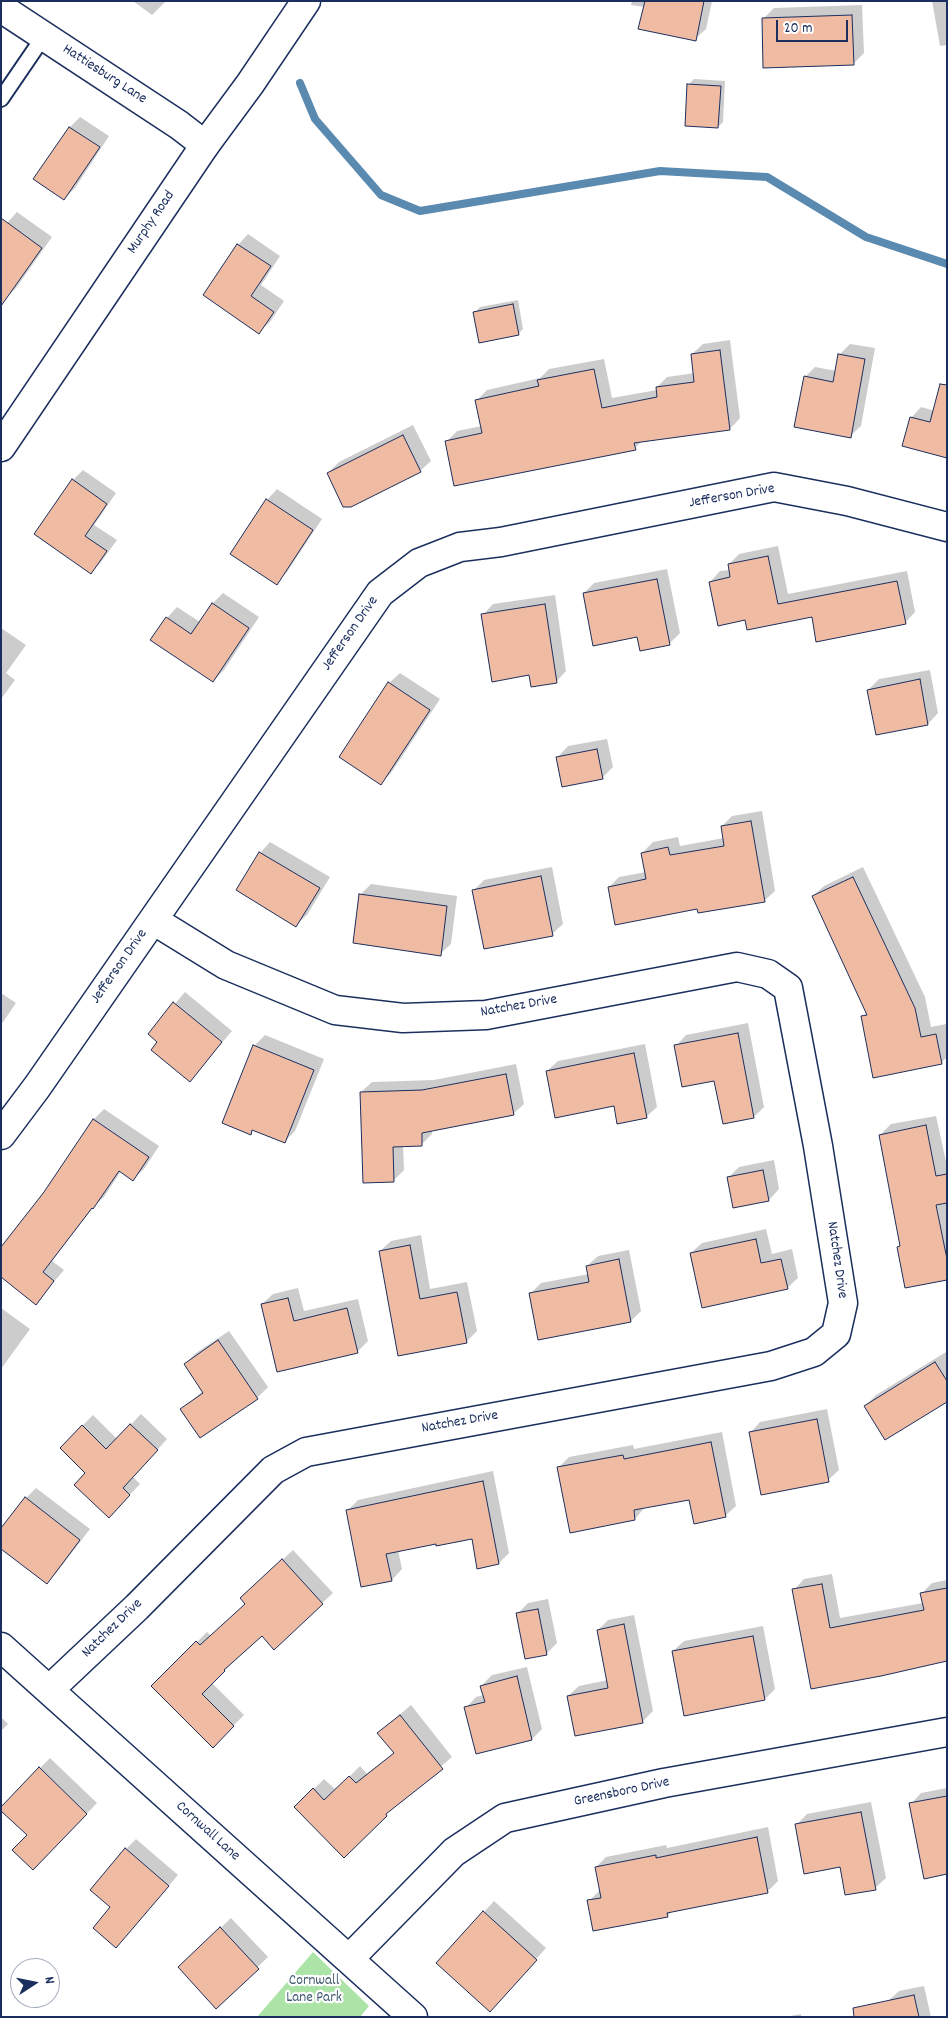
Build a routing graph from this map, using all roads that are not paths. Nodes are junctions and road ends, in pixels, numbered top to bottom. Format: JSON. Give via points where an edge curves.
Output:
{"nodes":[{"id":1,"x":306,"y":1,"type":"edge"},
{"id":2,"x":1,"y":8,"type":"edge"},
{"id":3,"x":44,"y":36,"type":"junction"},
{"id":4,"x":1,"y":99,"type":"edge"},
{"id":5,"x":205,"y":145,"type":"junction"},
{"id":6,"x":1,"y":447,"type":"edge"},
{"id":7,"x":947,"y":527,"type":"edge"},
{"id":8,"x":153,"y":920,"type":"junction"},
{"id":9,"x":1,"y":1135,"type":"edge"},
{"id":10,"x":1,"y":1647,"type":"edge"},
{"id":11,"x":49,"y":1690,"type":"junction"},
{"id":12,"x":947,"y":1732,"type":"edge"},
{"id":13,"x":349,"y":1960,"type":"junction"},
{"id":14,"x":413,"y":2017,"type":"edge"}],
"edges":[{"from":1,"to":5,"type":"street","name":"Murphy Road"},
{"from":2,"to":3,"type":"street","name":"Hattiesburg Lane"},
{"from":3,"to":4,"type":"lane"},
{"from":3,"to":5,"type":"street","name":"Hattiesburg Lane"},
{"from":5,"to":6,"type":"street","name":"Murphy Road"},
{"from":7,"to":8,"type":"street","name":"Jefferson Drive","via":[[847,501],[774,487],[501,542],[460,547],[418,563],[380,593]]},
{"from":8,"to":9,"type":"street","name":"Jefferson Drive"},
{"from":8,"to":11,"type":"street","name":"Natchez Drive","via":[[226,965],[335,1010],[403,1018],[486,1015],[737,967],[768,974],[788,988],[843,1303],[836,1334],[814,1352],[772,1366],[306,1452],[273,1470]]},
{"from":10,"to":11,"type":"street","name":"Cornwall Lane"},
{"from":11,"to":13,"type":"street","name":"Cornwall Lane"},
{"from":12,"to":13,"type":"street","name":"Greensboro Drive","via":[[664,1783],[505,1818],[454,1852]]},
{"from":13,"to":14,"type":"street","name":"Cornwall Lane"}]}
